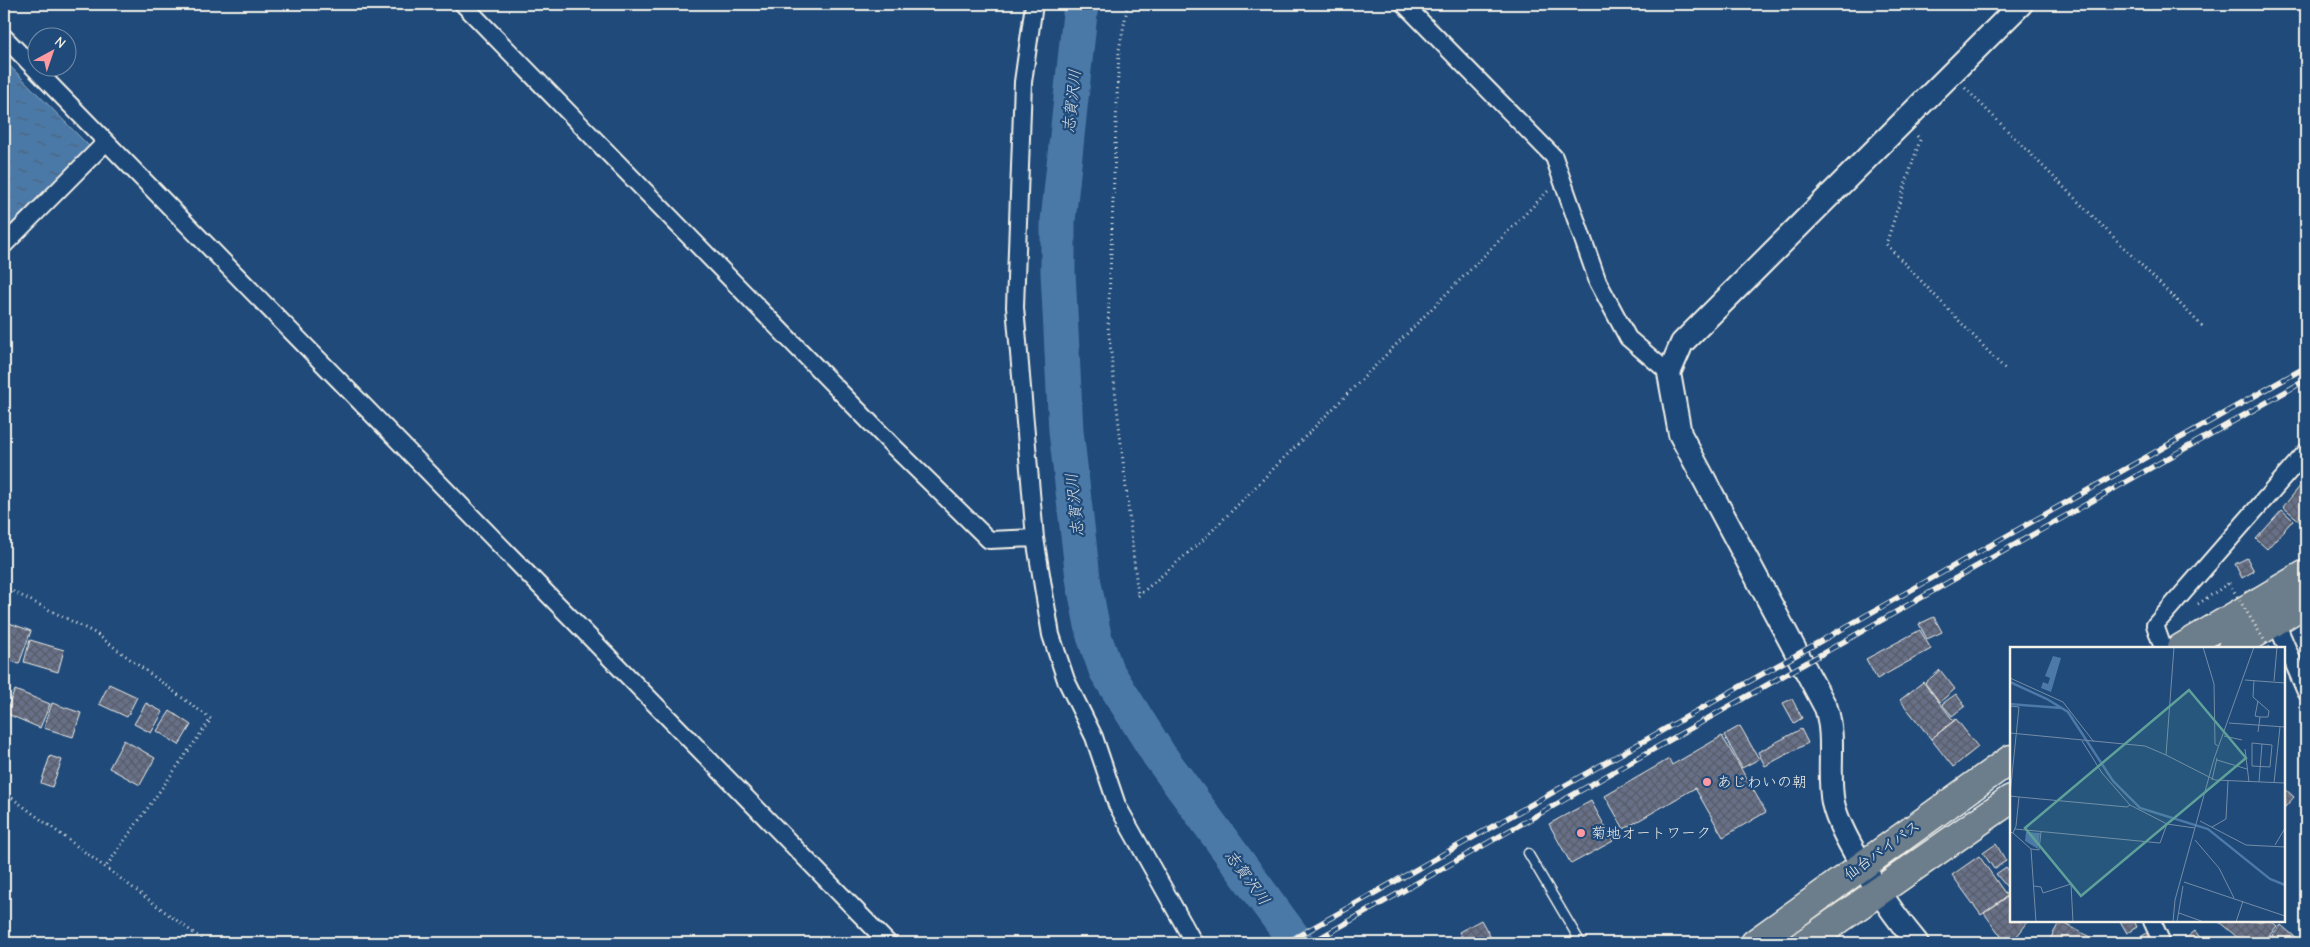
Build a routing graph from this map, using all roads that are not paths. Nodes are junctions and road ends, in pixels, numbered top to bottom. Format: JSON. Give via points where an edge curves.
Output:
{"nodes":[{"id":1,"x":463,"y":4,"type":"edge"},
{"id":2,"x":1034,"y":4,"type":"edge"},
{"id":3,"x":1404,"y":4,"type":"edge"},
{"id":4,"x":2021,"y":4,"type":"edge"},
{"id":5,"x":4,"y":36,"type":"edge"},
{"id":6,"x":106,"y":142,"type":"junction"},
{"id":7,"x":4,"y":245,"type":"edge"},
{"id":8,"x":1669,"y":373,"type":"junction"},
{"id":9,"x":2306,"y":452,"type":"edge"},
{"id":10,"x":1035,"y":538,"type":"junction"},
{"id":11,"x":2306,"y":574,"type":"edge"},
{"id":12,"x":2306,"y":602,"type":"edge"},
{"id":13,"x":2275,"y":620,"type":"junction"},
{"id":14,"x":2164,"y":647,"type":"edge"},
{"id":15,"x":2183,"y":647,"type":"edge"},
{"id":16,"x":2234,"y":647,"type":"edge"},
{"id":17,"x":2306,"y":692,"type":"edge"},
{"id":18,"x":2010,"y":760,"type":"edge"},
{"id":19,"x":2010,"y":800,"type":"edge"},
{"id":20,"x":1528,"y":853,"type":"dead end"},
{"id":21,"x":1863,"y":864,"type":"junction"},
{"id":22,"x":1880,"y":891,"type":"junction"},
{"id":23,"x":2152,"y":922,"type":"edge"},
{"id":24,"x":888,"y":943,"type":"edge"},
{"id":25,"x":1194,"y":943,"type":"edge"},
{"id":26,"x":1580,"y":943,"type":"edge"},
{"id":27,"x":1754,"y":943,"type":"edge"},
{"id":28,"x":1805,"y":943,"type":"edge"},
{"id":29,"x":1917,"y":943,"type":"edge"},
{"id":30,"x":2162,"y":943,"type":"edge"}],
"edges":[{"from":1,"to":10,"type":"street","via":[[893,446],[990,540]]},
{"from":2,"to":10,"type":"street","via":[[1023,82],[1015,307]]},
{"from":3,"to":8,"type":"street","via":[[1554,157],[1598,282],[1628,338]]},
{"from":4,"to":8,"type":"street","via":[[1682,343]]},
{"from":5,"to":6,"type":"street"},
{"from":6,"to":7,"type":"street"},
{"from":6,"to":24,"type":"street"},
{"from":8,"to":21,"type":"street","via":[[1680,434],[1826,708],[1830,719],[1829,766],[1834,804],[1848,840]]},
{"from":9,"to":14,"type":"street","via":[[2155,625]]},
{"from":10,"to":25,"type":"street","via":[[1051,635],[1066,680],[1094,737],[1117,805]]},
{"from":11,"to":15,"type":"highway"},
{"from":12,"to":13,"type":"highway"},
{"from":13,"to":16,"type":"highway"},
{"from":13,"to":17,"type":"street"},
{"from":18,"to":21,"type":"highway","name":"仙台バイパス"},
{"from":19,"to":22,"type":"highway"},
{"from":20,"to":26,"type":"lane"},
{"from":21,"to":22,"type":"street"},
{"from":21,"to":27,"type":"highway","name":"仙台バイパス"},
{"from":22,"to":28,"type":"highway"},
{"from":22,"to":29,"type":"street"},
{"from":23,"to":30,"type":"street"}]}
